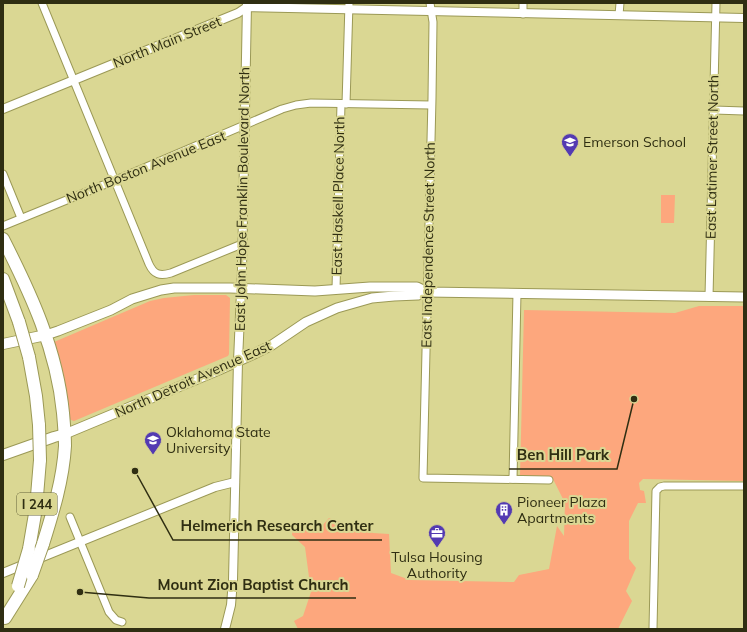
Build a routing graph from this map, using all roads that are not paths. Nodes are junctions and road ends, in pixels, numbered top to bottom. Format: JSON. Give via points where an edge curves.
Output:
{"nodes":[{"id":1,"x":42,"y":3,"type":"edge"},
{"id":2,"x":430,"y":3,"type":"edge"},
{"id":3,"x":523,"y":3,"type":"edge"},
{"id":4,"x":620,"y":3,"type":"edge"},
{"id":5,"x":716,"y":3,"type":"edge"},
{"id":6,"x":246,"y":4,"type":"edge"},
{"id":7,"x":349,"y":7,"type":"edge"},
{"id":8,"x":432,"y":12,"type":"junction"},
{"id":9,"x":523,"y":14,"type":"junction"},
{"id":10,"x":620,"y":15,"type":"junction"},
{"id":11,"x":715,"y":18,"type":"junction"},
{"id":12,"x":744,"y":18,"type":"edge"},
{"id":13,"x":74,"y":80,"type":"junction"},
{"id":14,"x":343,"y":104,"type":"junction"},
{"id":15,"x":431,"y":106,"type":"junction"},
{"id":16,"x":3,"y":109,"type":"edge"},
{"id":17,"x":714,"y":110,"type":"junction"},
{"id":18,"x":744,"y":111,"type":"edge"},
{"id":19,"x":244,"y":126,"type":"junction"},
{"id":20,"x":3,"y":174,"type":"edge"},
{"id":21,"x":115,"y":180,"type":"junction"},
{"id":22,"x":21,"y":218,"type":"junction"},
{"id":23,"x":3,"y":226,"type":"edge"},
{"id":24,"x":4,"y":241,"type":"edge"},
{"id":25,"x":242,"y":244,"type":"junction"},
{"id":26,"x":3,"y":279,"type":"edge"},
{"id":27,"x":240,"y":288,"type":"junction"},
{"id":28,"x":336,"y":289,"type":"junction"},
{"id":29,"x":427,"y":292,"type":"junction"},
{"id":30,"x":517,"y":293,"type":"junction"},
{"id":31,"x":709,"y":297,"type":"junction"},
{"id":32,"x":744,"y":297,"type":"edge"},
{"id":33,"x":46,"y":335,"type":"junction"},
{"id":34,"x":3,"y":344,"type":"edge"},
{"id":35,"x":238,"y":361,"type":"junction"},
{"id":36,"x":65,"y":434,"type":"junction"},
{"id":37,"x":3,"y":455,"type":"edge"},
{"id":38,"x":513,"y":479,"type":"junction"},
{"id":39,"x":549,"y":480,"type":"dead end"},
{"id":40,"x":235,"y":482,"type":"junction"},
{"id":41,"x":744,"y":486,"type":"edge"},
{"id":42,"x":70,"y":517,"type":"dead end"},
{"id":43,"x":80,"y":542,"type":"junction"},
{"id":44,"x":3,"y":573,"type":"edge"},
{"id":45,"x":4,"y":620,"type":"edge"},
{"id":46,"x":122,"y":622,"type":"dead end"},
{"id":47,"x":226,"y":629,"type":"edge"},
{"id":48,"x":653,"y":629,"type":"edge"}],
"edges":[{"from":1,"to":13,"type":"street"},
{"from":2,"to":8,"type":"street","name":"East Independence Street North"},
{"from":3,"to":9,"type":"street"},
{"from":4,"to":10,"type":"street"},
{"from":5,"to":11,"type":"street","name":"East Latimer Street North"},
{"from":6,"to":7,"type":"street"},
{"from":6,"to":13,"type":"street","name":"North Main Street","via":[[239,13]]},
{"from":6,"to":19,"type":"street","name":"East John Hope Franklin Boulevard North"},
{"from":7,"to":8,"type":"street"},
{"from":7,"to":14,"type":"street","name":"East Haskell Place North"},
{"from":8,"to":9,"type":"street"},
{"from":8,"to":15,"type":"street","name":"East Independence Street North"},
{"from":9,"to":10,"type":"street"},
{"from":10,"to":11,"type":"street"},
{"from":11,"to":12,"type":"street"},
{"from":11,"to":17,"type":"street","name":"East Latimer Street North"},
{"from":13,"to":16,"type":"street","name":"North Main Street"},
{"from":13,"to":21,"type":"street"},
{"from":14,"to":15,"type":"street","name":"North Boston Avenue East"},
{"from":14,"to":19,"type":"street","name":"North Boston Avenue East","via":[[296,105]]},
{"from":14,"to":28,"type":"street","name":"East Haskell Place North"},
{"from":15,"to":29,"type":"street","name":"East Independence Street North"},
{"from":17,"to":18,"type":"street"},
{"from":17,"to":31,"type":"street","name":"East Latimer Street North"},
{"from":19,"to":21,"type":"street","name":"North Boston Avenue East"},
{"from":19,"to":25,"type":"street","name":"East John Hope Franklin Boulevard North"},
{"from":20,"to":22,"type":"street"},
{"from":21,"to":22,"type":"street","name":"North Boston Avenue East"},
{"from":21,"to":25,"type":"street","via":[[149,264],[153,271],[160,275],[171,273]]},
{"from":22,"to":23,"type":"street","name":"North Boston Avenue East"},
{"from":24,"to":33,"type":"highway"},
{"from":25,"to":27,"type":"street","name":"East John Hope Franklin Boulevard North"},
{"from":26,"to":45,"type":"highway","number":"I 244","bridge":true,"via":[[29,358],[36,396],[40,460],[29,549]]},
{"from":27,"to":28,"type":"main road","via":[[315,291]]},
{"from":27,"to":33,"type":"main road","via":[[186,287],[161,290],[132,299],[111,310]]},
{"from":27,"to":35,"type":"street","name":"East John Hope Franklin Boulevard North"},
{"from":28,"to":29,"type":"main road","via":[[418,288]]},
{"from":29,"to":30,"type":"main road"},
{"from":29,"to":35,"type":"main road","name":"North Detroit Avenue East","via":[[418,295],[372,298],[337,308],[306,322],[262,350]]},
{"from":29,"to":38,"type":"street","name":"East Independence Street North","via":[[423,478]]},
{"from":30,"to":31,"type":"main road"},
{"from":30,"to":38,"type":"street"},
{"from":31,"to":32,"type":"main road"},
{"from":33,"to":34,"type":"main road"},
{"from":33,"to":36,"type":"highway","via":[[59,387]]},
{"from":35,"to":36,"type":"main road","name":"North Detroit Avenue East"},
{"from":35,"to":40,"type":"street","name":"East John Hope Franklin Boulevard North"},
{"from":36,"to":37,"type":"main road","name":"North Detroit Avenue East"},
{"from":36,"to":45,"type":"highway","bridge":true,"via":[[59,491],[43,544],[32,575]]},
{"from":38,"to":39,"type":"street"},
{"from":40,"to":43,"type":"street","via":[[215,487]]},
{"from":40,"to":47,"type":"street","name":"East John Hope Franklin Boulevard North","via":[[232,592]]},
{"from":41,"to":48,"type":"street","via":[[664,486],[657,489]]},
{"from":42,"to":43,"type":"street"},
{"from":43,"to":44,"type":"street"},
{"from":43,"to":46,"type":"street","via":[[109,612],[116,620]]}]}
